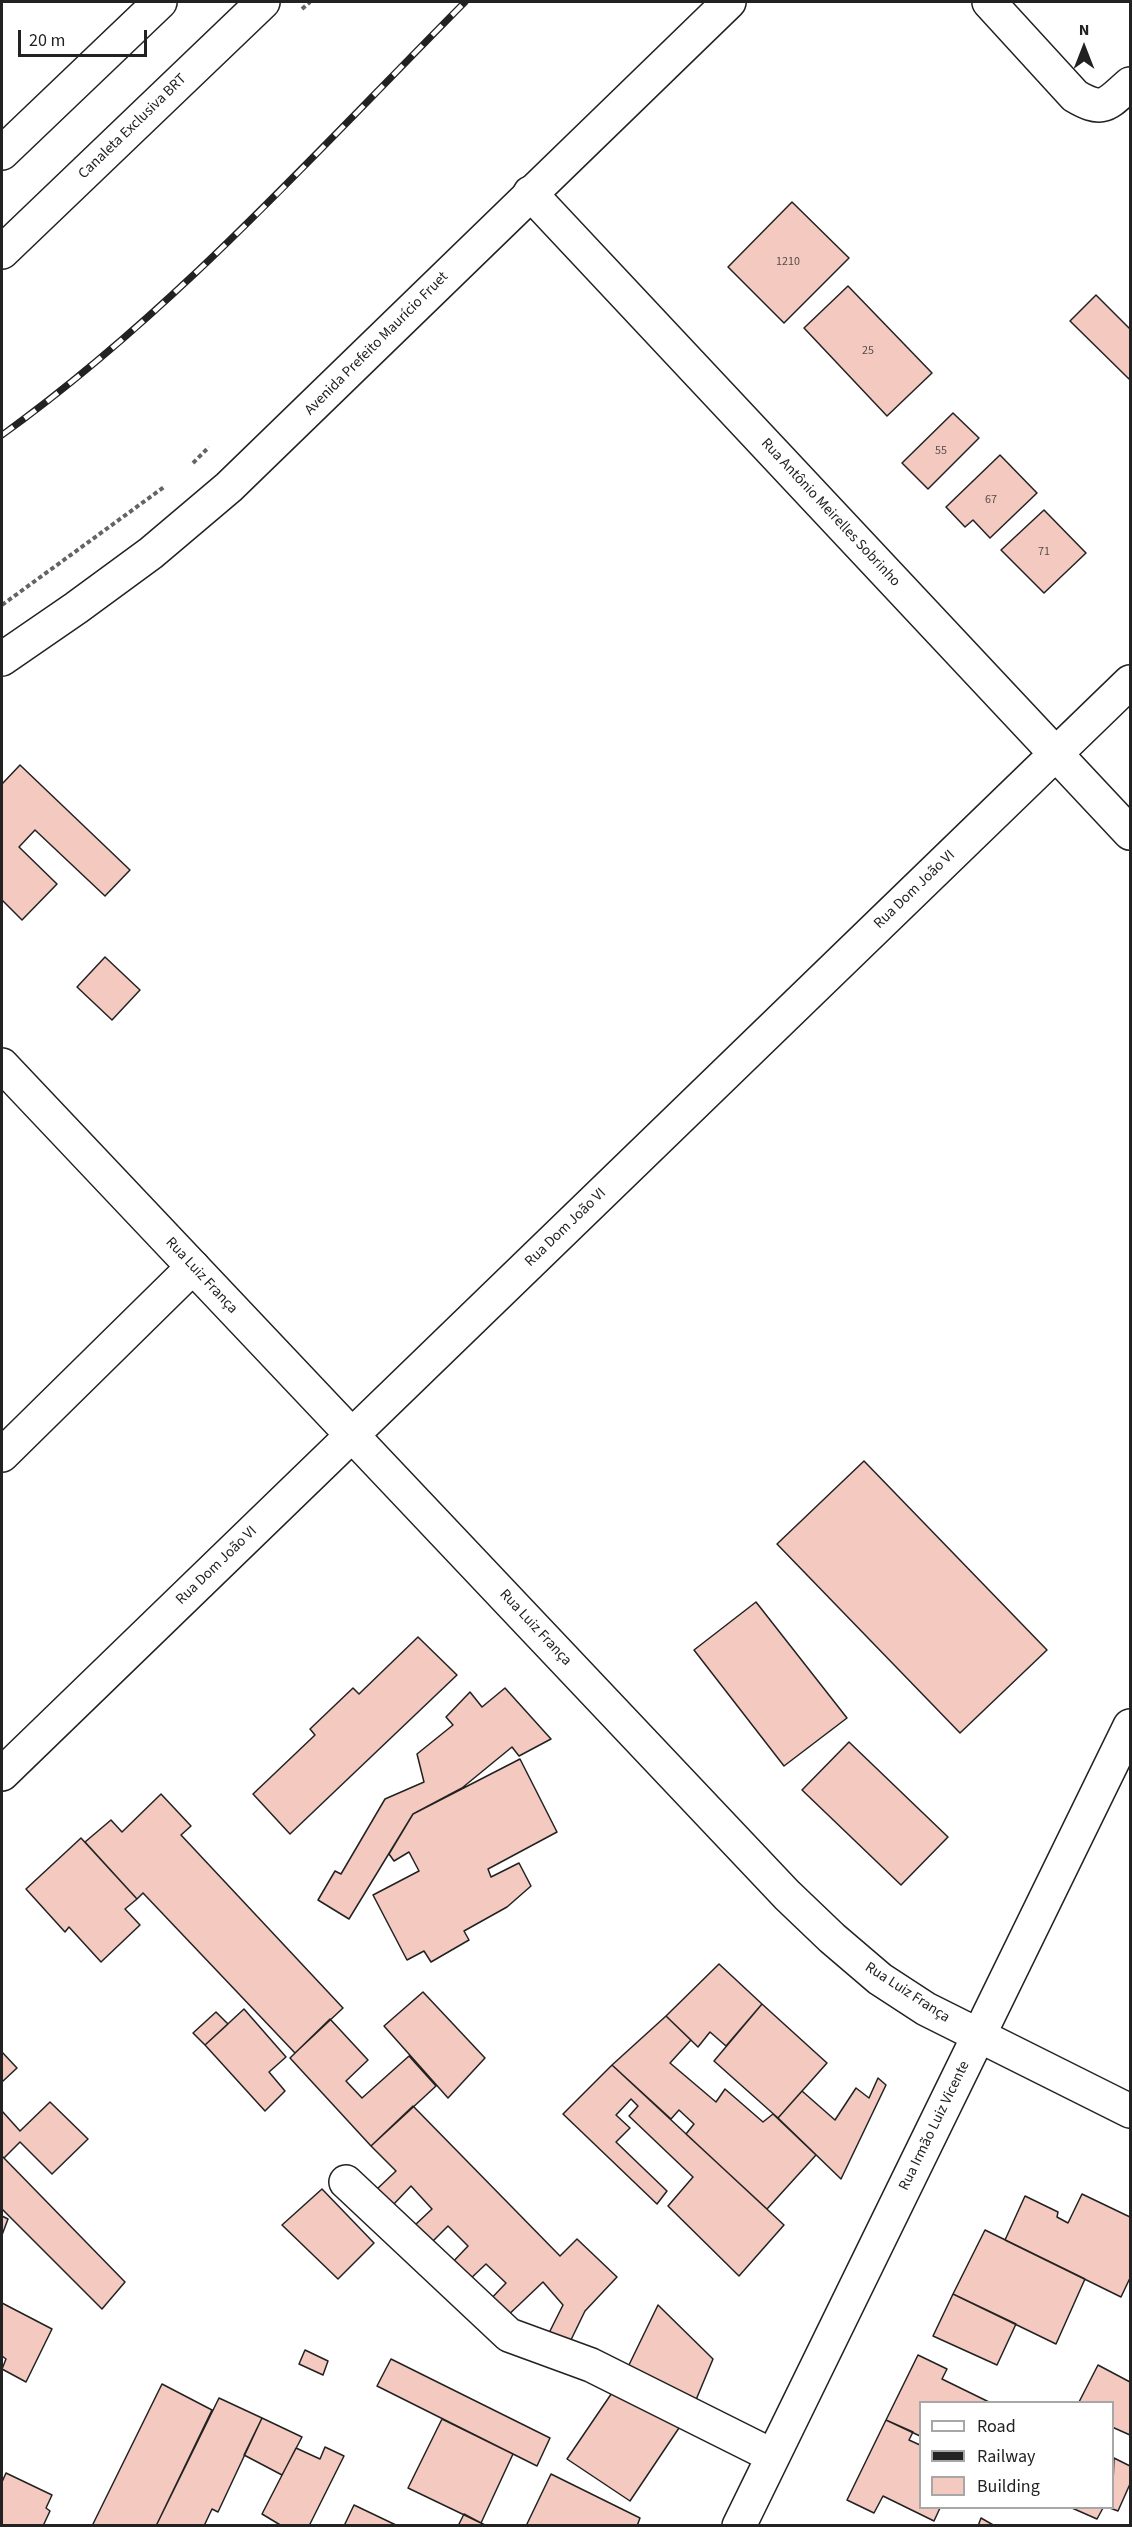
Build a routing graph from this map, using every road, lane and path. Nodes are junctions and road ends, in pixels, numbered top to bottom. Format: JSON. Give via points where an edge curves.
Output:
{"nodes":[{"id":1,"x":160,"y":2,"type":"edge"},
{"id":2,"x":263,"y":2,"type":"edge"},
{"id":3,"x":729,"y":2,"type":"edge"},
{"id":4,"x":989,"y":2,"type":"edge"},
{"id":5,"x":1131,"y":84,"type":"edge"},
{"id":6,"x":2,"y":153,"type":"edge"},
{"id":7,"x":530,"y":193,"type":"junction"},
{"id":8,"x":2,"y":252,"type":"edge"},
{"id":9,"x":217,"y":441,"type":"dead end"},
{"id":10,"x":192,"y":463,"type":"dead end"},
{"id":11,"x":167,"y":485,"type":"dead end"},
{"id":12,"x":2,"y":605,"type":"edge"},
{"id":13,"x":2,"y":659,"type":"edge"},
{"id":14,"x":1131,"y":682,"type":"edge"},
{"id":15,"x":1056,"y":754,"type":"junction"},
{"id":16,"x":1131,"y":833,"type":"edge"},
{"id":17,"x":2,"y":1065,"type":"edge"},
{"id":18,"x":193,"y":1268,"type":"junction"},
{"id":19,"x":352,"y":1435,"type":"junction"},
{"id":20,"x":2,"y":1455,"type":"edge"},
{"id":21,"x":1131,"y":1726,"type":"edge"},
{"id":22,"x":2,"y":1774,"type":"edge"},
{"id":23,"x":979,"y":2037,"type":"junction"},
{"id":24,"x":1131,"y":2111,"type":"edge"},
{"id":25,"x":346,"y":2182,"type":"dead end"},
{"id":26,"x":773,"y":2456,"type":"junction"},
{"id":27,"x":739,"y":2526,"type":"edge"}],
"edges":[{"from":1,"to":6,"type":"street"},
{"from":2,"to":8,"type":"street","name":"Canaleta Exclusiva BRT"},
{"from":3,"to":7,"type":"street","name":"Avenida Prefeito Maurício Fruet"},
{"from":4,"to":5,"type":"street","via":[[1075,96],[1092,106],[1107,104]]},
{"from":7,"to":13,"type":"street","name":"Avenida Prefeito Maurício Fruet","via":[[229,487],[152,553]]},
{"from":7,"to":15,"type":"street","name":"Rua Antônio Meirelles Sobrinho"},
{"from":9,"to":10,"type":"path"},
{"from":11,"to":12,"type":"path"},
{"from":14,"to":15,"type":"street","name":"Rua Dom João VI"},
{"from":15,"to":16,"type":"street","name":"Rua Antônio Meirelles Sobrinho"},
{"from":15,"to":19,"type":"street","name":"Rua Dom João VI"},
{"from":17,"to":18,"type":"street","name":"Rua Luiz França"},
{"from":18,"to":19,"type":"street","name":"Rua Luiz França"},
{"from":18,"to":20,"type":"street"},
{"from":19,"to":22,"type":"street","name":"Rua Dom João VI"},
{"from":19,"to":23,"type":"street","name":"Rua Luiz França","via":[[832,1938],[880,1979]]},
{"from":21,"to":23,"type":"street","name":"Rua Irmão Luiz Vicente"},
{"from":23,"to":24,"type":"street","name":"Rua Luiz França"},
{"from":23,"to":26,"type":"street","name":"Rua Irmão Luiz Vicente"},
{"from":25,"to":26,"type":"street","via":[[509,2335],[591,2365]]},
{"from":26,"to":27,"type":"street","name":"Rua Irmão Luiz Vicente"}]}
